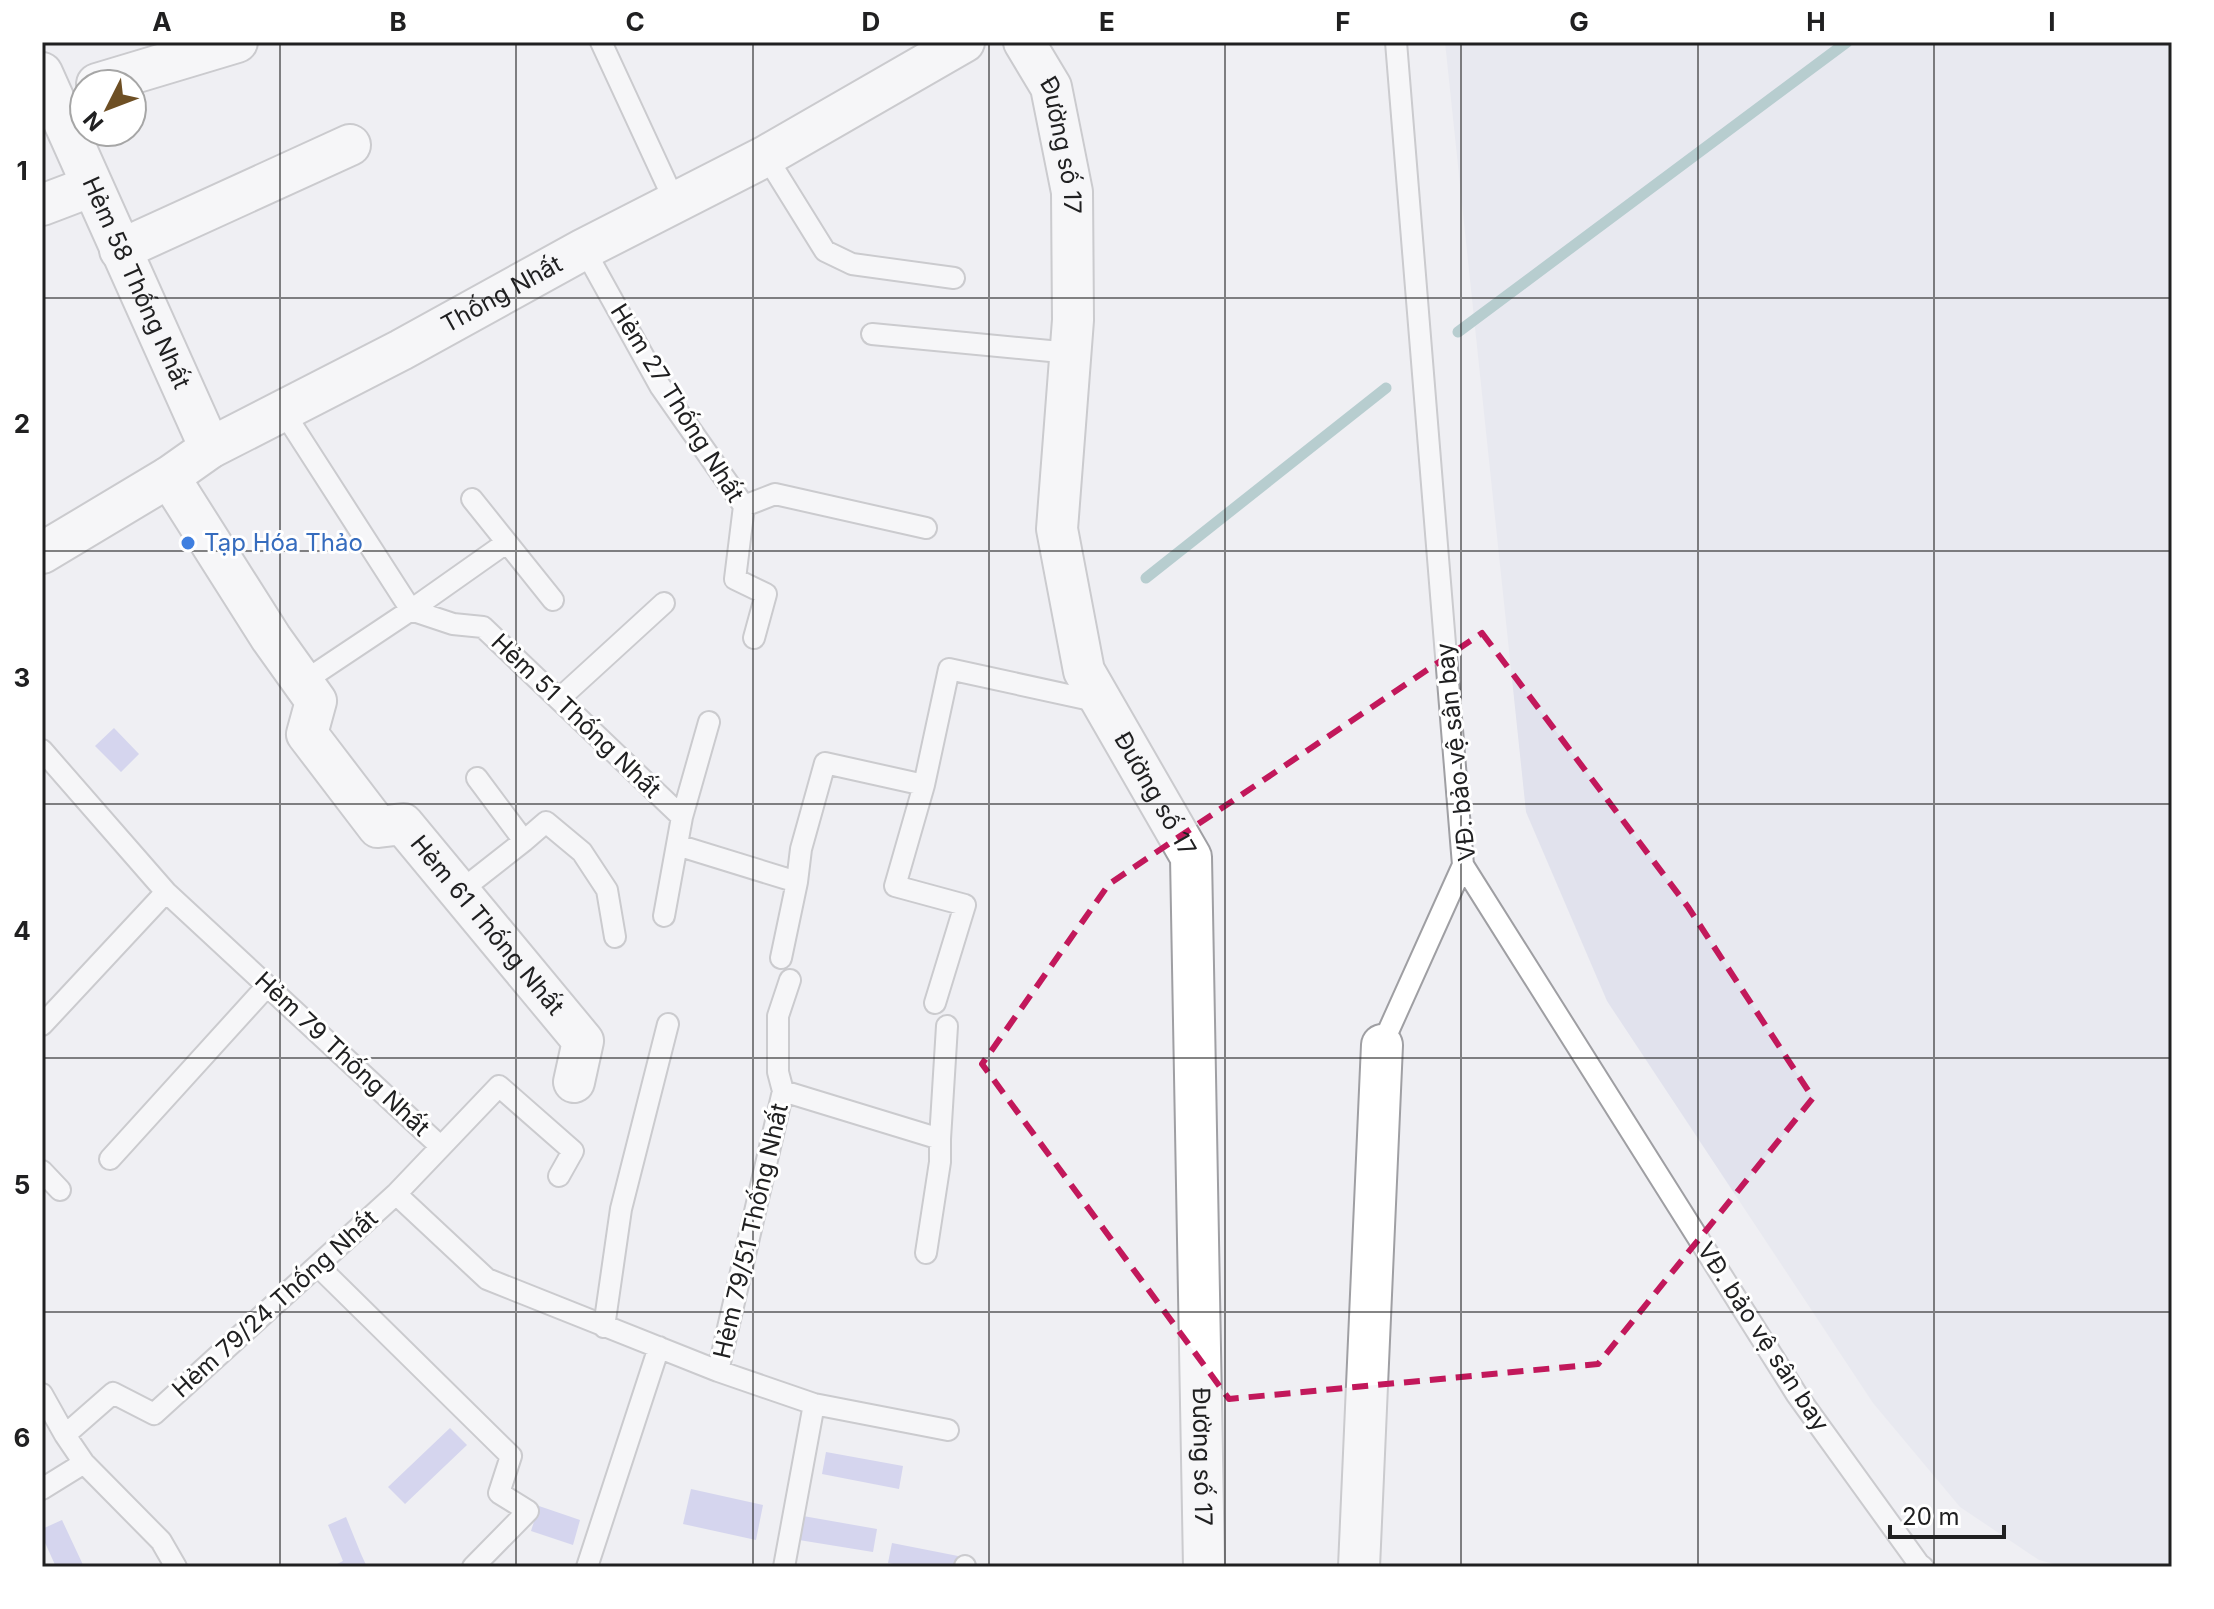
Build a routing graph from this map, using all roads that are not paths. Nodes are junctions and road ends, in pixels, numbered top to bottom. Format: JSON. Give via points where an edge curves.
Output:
{"nodes":[{"id":1,"x":237,"y":42,"type":"edge"},
{"id":2,"x":601,"y":42,"type":"edge"},
{"id":3,"x":964,"y":42,"type":"edge"},
{"id":4,"x":1024,"y":42,"type":"edge"},
{"id":5,"x":1396,"y":42,"type":"edge"},
{"id":6,"x":920,"y":53,"type":"edge"},
{"id":7,"x":148,"y":69,"type":"edge"},
{"id":8,"x":60,"y":86,"type":"edge"},
{"id":9,"x":350,"y":145,"type":"dead end"},
{"id":10,"x":766,"y":156,"type":"junction"},
{"id":11,"x":92,"y":186,"type":"junction"},
{"id":12,"x":675,"y":202,"type":"junction"},
{"id":13,"x":42,"y":205,"type":"edge"},
{"id":14,"x":584,"y":249,"type":"junction"},
{"id":15,"x":120,"y":250,"type":"junction"},
{"id":16,"x":954,"y":278,"type":"dead end"},
{"id":17,"x":872,"y":334,"type":"dead end"},
{"id":18,"x":1071,"y":353,"type":"junction"},
{"id":19,"x":283,"y":411,"type":"junction"},
{"id":20,"x":210,"y":448,"type":"junction"},
{"id":21,"x":169,"y":477,"type":"junction"},
{"id":22,"x":472,"y":499,"type":"dead end"},
{"id":23,"x":744,"y":506,"type":"junction"},
{"id":24,"x":926,"y":528,"type":"dead end"},
{"id":25,"x":506,"y":543,"type":"junction"},
{"id":26,"x":42,"y":553,"type":"edge"},
{"id":27,"x":553,"y":600,"type":"dead end"},
{"id":28,"x":664,"y":603,"type":"dead end"},
{"id":29,"x":411,"y":610,"type":"junction"},
{"id":30,"x":754,"y":638,"type":"dead end"},
{"id":31,"x":303,"y":682,"type":"junction"},
{"id":32,"x":559,"y":699,"type":"junction"},
{"id":33,"x":1102,"y":703,"type":"junction"},
{"id":34,"x":709,"y":722,"type":"dead end"},
{"id":35,"x":42,"y":750,"type":"edge"},
{"id":36,"x":477,"y":778,"type":"dead end"},
{"id":37,"x":924,"y":785,"type":"junction"},
{"id":38,"x":682,"y":817,"type":"junction"},
{"id":39,"x":524,"y":841,"type":"junction"},
{"id":40,"x":677,"y":845,"type":"junction"},
{"id":41,"x":1463,"y":865,"type":"junction"},
{"id":42,"x":797,"y":882,"type":"junction"},
{"id":43,"x":166,"y":892,"type":"junction"},
{"id":44,"x":459,"y":892,"type":"junction"},
{"id":45,"x":664,"y":916,"type":"dead end"},
{"id":46,"x":615,"y":937,"type":"dead end"},
{"id":47,"x":781,"y":958,"type":"dead end"},
{"id":48,"x":790,"y":980,"type":"dead end"},
{"id":49,"x":267,"y":986,"type":"junction"},
{"id":50,"x":935,"y":1003,"type":"dead end"},
{"id":51,"x":668,"y":1024,"type":"dead end"},
{"id":52,"x":42,"y":1025,"type":"edge"},
{"id":53,"x":947,"y":1026,"type":"dead end"},
{"id":54,"x":1382,"y":1045,"type":"joint"},
{"id":55,"x":574,"y":1082,"type":"dead end"},
{"id":56,"x":783,"y":1091,"type":"junction"},
{"id":57,"x":940,"y":1139,"type":"junction"},
{"id":58,"x":440,"y":1146,"type":"junction"},
{"id":59,"x":110,"y":1159,"type":"dead end"},
{"id":60,"x":42,"y":1171,"type":"edge"},
{"id":61,"x":559,"y":1176,"type":"dead end"},
{"id":62,"x":60,"y":1190,"type":"dead end"},
{"id":63,"x":396,"y":1194,"type":"junction"},
{"id":64,"x":926,"y":1253,"type":"dead end"},
{"id":65,"x":318,"y":1266,"type":"junction"},
{"id":66,"x":604,"y":1327,"type":"junction"},
{"id":67,"x":659,"y":1347,"type":"junction"},
{"id":68,"x":718,"y":1371,"type":"junction"},
{"id":69,"x":42,"y":1394,"type":"edge"},
{"id":70,"x":814,"y":1404,"type":"junction"},
{"id":71,"x":948,"y":1430,"type":"dead end"},
{"id":72,"x":65,"y":1435,"type":"junction"},
{"id":73,"x":84,"y":1463,"type":"junction"},
{"id":74,"x":42,"y":1489,"type":"edge"},
{"id":75,"x":176,"y":1567,"type":"edge"},
{"id":76,"x":473,"y":1567,"type":"edge"},
{"id":77,"x":587,"y":1567,"type":"edge"},
{"id":78,"x":784,"y":1567,"type":"edge"},
{"id":79,"x":1204,"y":1567,"type":"edge"},
{"id":80,"x":1359,"y":1567,"type":"edge"},
{"id":81,"x":1923,"y":1567,"type":"edge"}],
"edges":[{"from":1,"to":7,"type":"street"},
{"from":2,"to":12,"type":"lane"},
{"from":3,"to":6,"type":"street","name":"Thống Nhất"},
{"from":4,"to":18,"type":"street","name":"Đường số 17","via":[[1051,87],[1072,192]]},
{"from":5,"to":41,"type":"lane","name":"VĐ. bảo vệ sân bay"},
{"from":6,"to":10,"type":"street","name":"Thống Nhất"},
{"from":8,"to":11,"type":"street","name":"Hẻm 58 Thống Nhất"},
{"from":9,"to":15,"type":"street"},
{"from":10,"to":12,"type":"street","name":"Thống Nhất"},
{"from":10,"to":16,"type":"lane","via":[[825,251],[852,264]]},
{"from":11,"to":13,"type":"street"},
{"from":11,"to":15,"type":"street","name":"Hẻm 58 Thống Nhất"},
{"from":12,"to":14,"type":"street","name":"Thống Nhất"},
{"from":14,"to":19,"type":"street","name":"Thống Nhất"},
{"from":14,"to":23,"type":"lane","name":"Hẻm 27 Thống Nhất","via":[[660,386]]},
{"from":15,"to":20,"type":"street","name":"Hẻm 58 Thống Nhất"},
{"from":17,"to":18,"type":"lane"},
{"from":18,"to":33,"type":"street","name":"Đường số 17","via":[[1057,529],[1084,671]]},
{"from":19,"to":20,"type":"street","name":"Thống Nhất"},
{"from":19,"to":29,"type":"lane"},
{"from":20,"to":21,"type":"street","name":"Thống Nhất"},
{"from":21,"to":26,"type":"street","name":"Thống Nhất"},
{"from":21,"to":31,"type":"street","name":"Hẻm 61 Thống Nhất"},
{"from":22,"to":25,"type":"lane"},
{"from":23,"to":24,"type":"lane","via":[[775,494]]},
{"from":23,"to":30,"type":"lane","name":"Hẻm 27 Thống Nhất","via":[[735,579],[766,594]]},
{"from":25,"to":27,"type":"lane"},
{"from":25,"to":29,"type":"lane"},
{"from":28,"to":32,"type":"lane"},
{"from":29,"to":31,"type":"lane"},
{"from":29,"to":32,"type":"lane","name":"Hẻm 51 Thống Nhất","via":[[483,627]]},
{"from":31,"to":44,"type":"street","name":"Hẻm 61 Thống Nhất","via":[[316,701],[307,734],[378,827],[403,824]]},
{"from":32,"to":38,"type":"lane","name":"Hẻm 51 Thống Nhất"},
{"from":33,"to":37,"type":"lane","via":[[949,669]]},
{"from":33,"to":79,"type":"street","name":"Đường số 17","via":[[1191,857]]},
{"from":34,"to":38,"type":"lane"},
{"from":35,"to":43,"type":"lane","name":"Hẻm 79 Thống Nhất"},
{"from":36,"to":39,"type":"lane"},
{"from":37,"to":42,"type":"lane","via":[[825,763]]},
{"from":37,"to":50,"type":"lane","via":[[895,886],[965,905]]},
{"from":38,"to":40,"type":"lane","name":"Hẻm 51 Thống Nhất"},
{"from":39,"to":44,"type":"lane"},
{"from":39,"to":46,"type":"lane","via":[[546,822],[582,852],[607,890]]},
{"from":40,"to":42,"type":"lane"},
{"from":40,"to":45,"type":"lane","name":"Hẻm 51 Thống Nhất"},
{"from":41,"to":54,"type":"lane"},
{"from":41,"to":81,"type":"lane","name":"VĐ. bảo vệ sân bay","via":[[1797,1395]]},
{"from":42,"to":47,"type":"lane"},
{"from":43,"to":49,"type":"lane","name":"Hẻm 79 Thống Nhất"},
{"from":43,"to":52,"type":"lane"},
{"from":44,"to":55,"type":"street","name":"Hẻm 61 Thống Nhất","via":[[583,1041]]},
{"from":48,"to":56,"type":"lane","name":"Hẻm 79/51 Thống Nhất","via":[[778,1016]]},
{"from":49,"to":58,"type":"lane","name":"Hẻm 79 Thống Nhất"},
{"from":49,"to":59,"type":"lane"},
{"from":51,"to":66,"type":"lane","via":[[621,1209]]},
{"from":53,"to":57,"type":"lane"},
{"from":54,"to":80,"type":"street"},
{"from":56,"to":57,"type":"lane","name":"Hẻm 79/51 Thống Nhất"},
{"from":56,"to":68,"type":"lane","name":"Hẻm 79/51 Thống Nhất"},
{"from":57,"to":64,"type":"lane"},
{"from":58,"to":61,"type":"lane","via":[[499,1086],[573,1151]]},
{"from":58,"to":63,"type":"lane","name":"Hẻm 79 Thống Nhất"},
{"from":60,"to":62,"type":"lane"},
{"from":63,"to":65,"type":"lane","name":"Hẻm 79/24 Thống Nhất"},
{"from":63,"to":66,"type":"lane","via":[[487,1279]]},
{"from":65,"to":72,"type":"lane","name":"Hẻm 79/24 Thống Nhất","via":[[154,1414],[113,1393]]},
{"from":65,"to":76,"type":"lane","via":[[511,1456],[499,1493],[528,1511]]},
{"from":66,"to":67,"type":"lane"},
{"from":67,"to":68,"type":"lane"},
{"from":67,"to":77,"type":"lane"},
{"from":68,"to":70,"type":"lane"},
{"from":69,"to":72,"type":"lane"},
{"from":70,"to":71,"type":"lane"},
{"from":70,"to":78,"type":"lane"},
{"from":72,"to":73,"type":"lane"},
{"from":73,"to":74,"type":"lane"},
{"from":73,"to":75,"type":"lane","via":[[161,1541]]}]}
